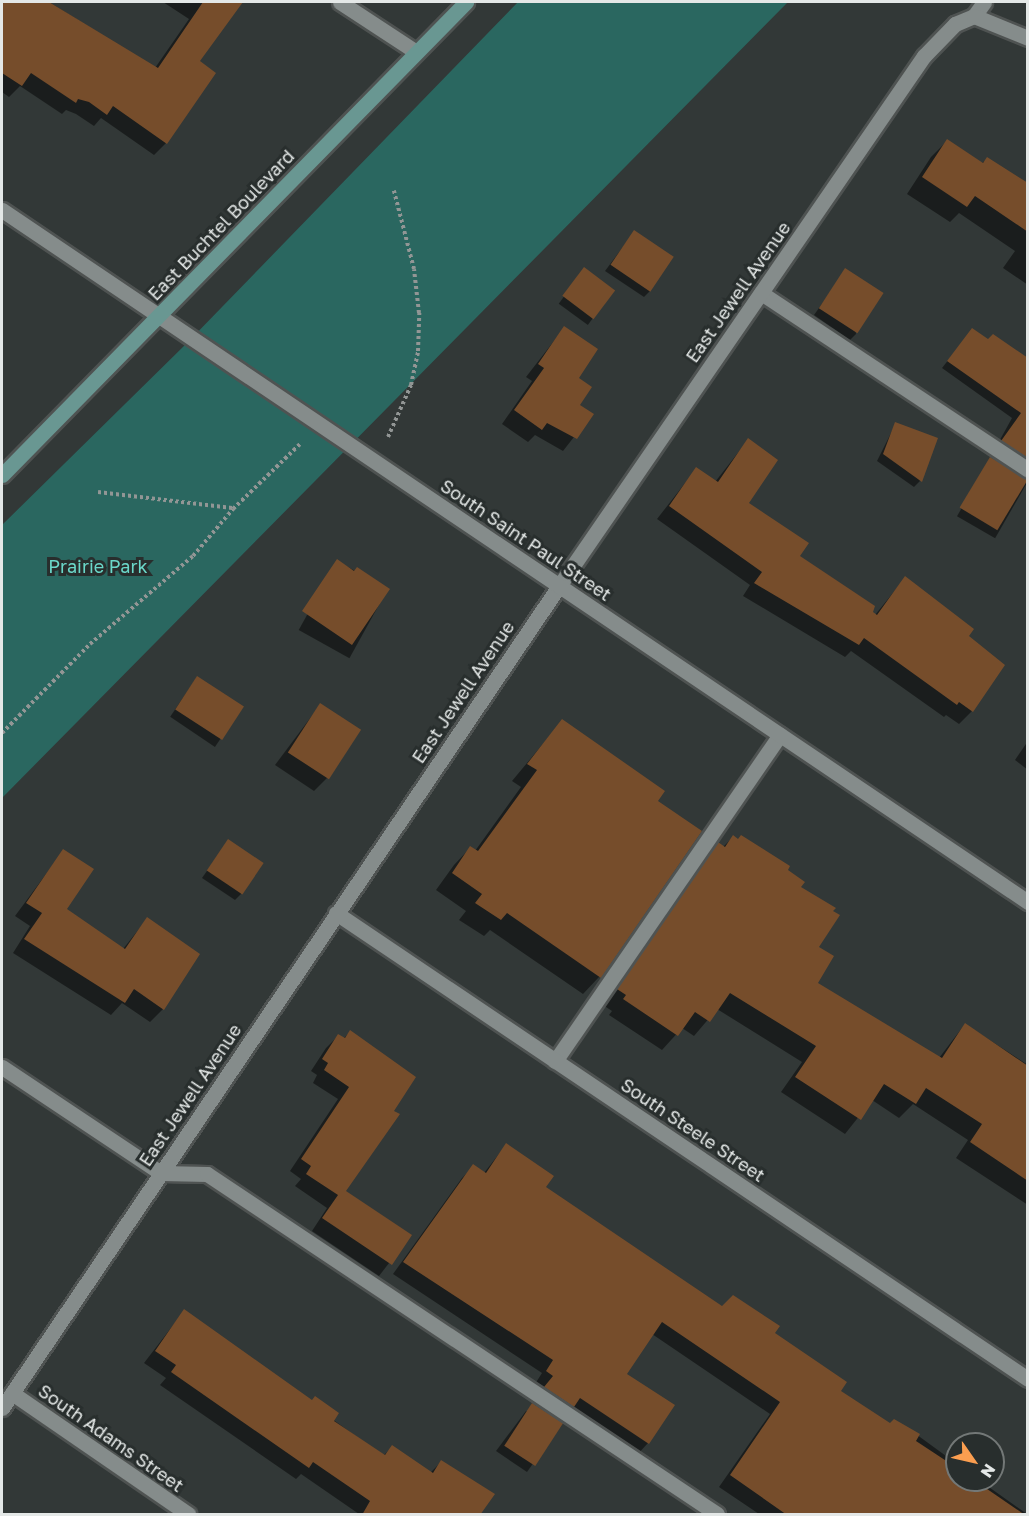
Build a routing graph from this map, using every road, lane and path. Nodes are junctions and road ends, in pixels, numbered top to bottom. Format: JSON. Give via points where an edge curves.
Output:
{"nodes":[{"id":1,"x":340,"y":2,"type":"edge"},
{"id":2,"x":466,"y":2,"type":"edge"},
{"id":3,"x":984,"y":2,"type":"edge"},
{"id":4,"x":974,"y":16,"type":"junction"},
{"id":5,"x":1028,"y":38,"type":"edge"},
{"id":6,"x":416,"y":52,"type":"junction"},
{"id":7,"x":394,"y":191,"type":"dead end"},
{"id":8,"x":2,"y":210,"type":"edge"},
{"id":9,"x":761,"y":293,"type":"junction"},
{"id":10,"x":160,"y":316,"type":"junction"},
{"id":11,"x":322,"y":426,"type":"junction"},
{"id":12,"x":376,"y":462,"type":"junction"},
{"id":13,"x":1028,"y":470,"type":"edge"},
{"id":14,"x":2,"y":475,"type":"edge"},
{"id":15,"x":98,"y":492,"type":"dead end"},
{"id":16,"x":233,"y":508,"type":"junction"},
{"id":17,"x":559,"y":586,"type":"junction"},
{"id":18,"x":2,"y":734,"type":"edge"},
{"id":19,"x":780,"y":735,"type":"junction"},
{"id":20,"x":1028,"y":902,"type":"edge"},
{"id":21,"x":336,"y":913,"type":"junction"},
{"id":22,"x":555,"y":1060,"type":"junction"},
{"id":23,"x":2,"y":1067,"type":"edge"},
{"id":24,"x":161,"y":1173,"type":"junction"},
{"id":25,"x":1028,"y":1379,"type":"edge"},
{"id":26,"x":12,"y":1393,"type":"junction"},
{"id":27,"x":2,"y":1408,"type":"edge"},
{"id":28,"x":188,"y":1515,"type":"edge"},
{"id":29,"x":717,"y":1515,"type":"edge"}],
"edges":[{"from":1,"to":6,"type":"street"},
{"from":2,"to":6,"type":"main road","name":"East Buchtel Boulevard"},
{"from":3,"to":4,"type":"street"},
{"from":4,"to":5,"type":"street"},
{"from":4,"to":9,"type":"street","name":"East Jewell Avenue","via":[[955,24],[924,56]]},
{"from":6,"to":10,"type":"main road","name":"East Buchtel Boulevard"},
{"from":7,"to":12,"type":"path","via":[[414,269],[418,351],[402,411]]},
{"from":8,"to":10,"type":"street","name":"South Saint Paul Street"},
{"from":9,"to":13,"type":"street"},
{"from":9,"to":17,"type":"street","name":"East Jewell Avenue"},
{"from":10,"to":11,"type":"street","name":"South Saint Paul Street"},
{"from":10,"to":14,"type":"main road","name":"East Buchtel Boulevard"},
{"from":11,"to":12,"type":"street","name":"South Saint Paul Street"},
{"from":11,"to":16,"type":"path"},
{"from":12,"to":17,"type":"street","name":"South Saint Paul Street"},
{"from":15,"to":16,"type":"path"},
{"from":16,"to":18,"type":"path","via":[[193,556],[90,644]]},
{"from":17,"to":19,"type":"street","name":"South Saint Paul Street"},
{"from":17,"to":21,"type":"street","name":"East Jewell Avenue"},
{"from":19,"to":20,"type":"street","name":"South Saint Paul Street"},
{"from":19,"to":22,"type":"street"},
{"from":21,"to":22,"type":"street","name":"South Steele Street"},
{"from":21,"to":24,"type":"street","name":"East Jewell Avenue"},
{"from":22,"to":25,"type":"street","name":"South Steele Street"},
{"from":23,"to":24,"type":"street"},
{"from":24,"to":26,"type":"street","name":"East Jewell Avenue"},
{"from":24,"to":29,"type":"street","via":[[207,1174]]},
{"from":26,"to":27,"type":"street","name":"East Jewell Avenue"},
{"from":26,"to":28,"type":"street","name":"South Adams Street"}]}
